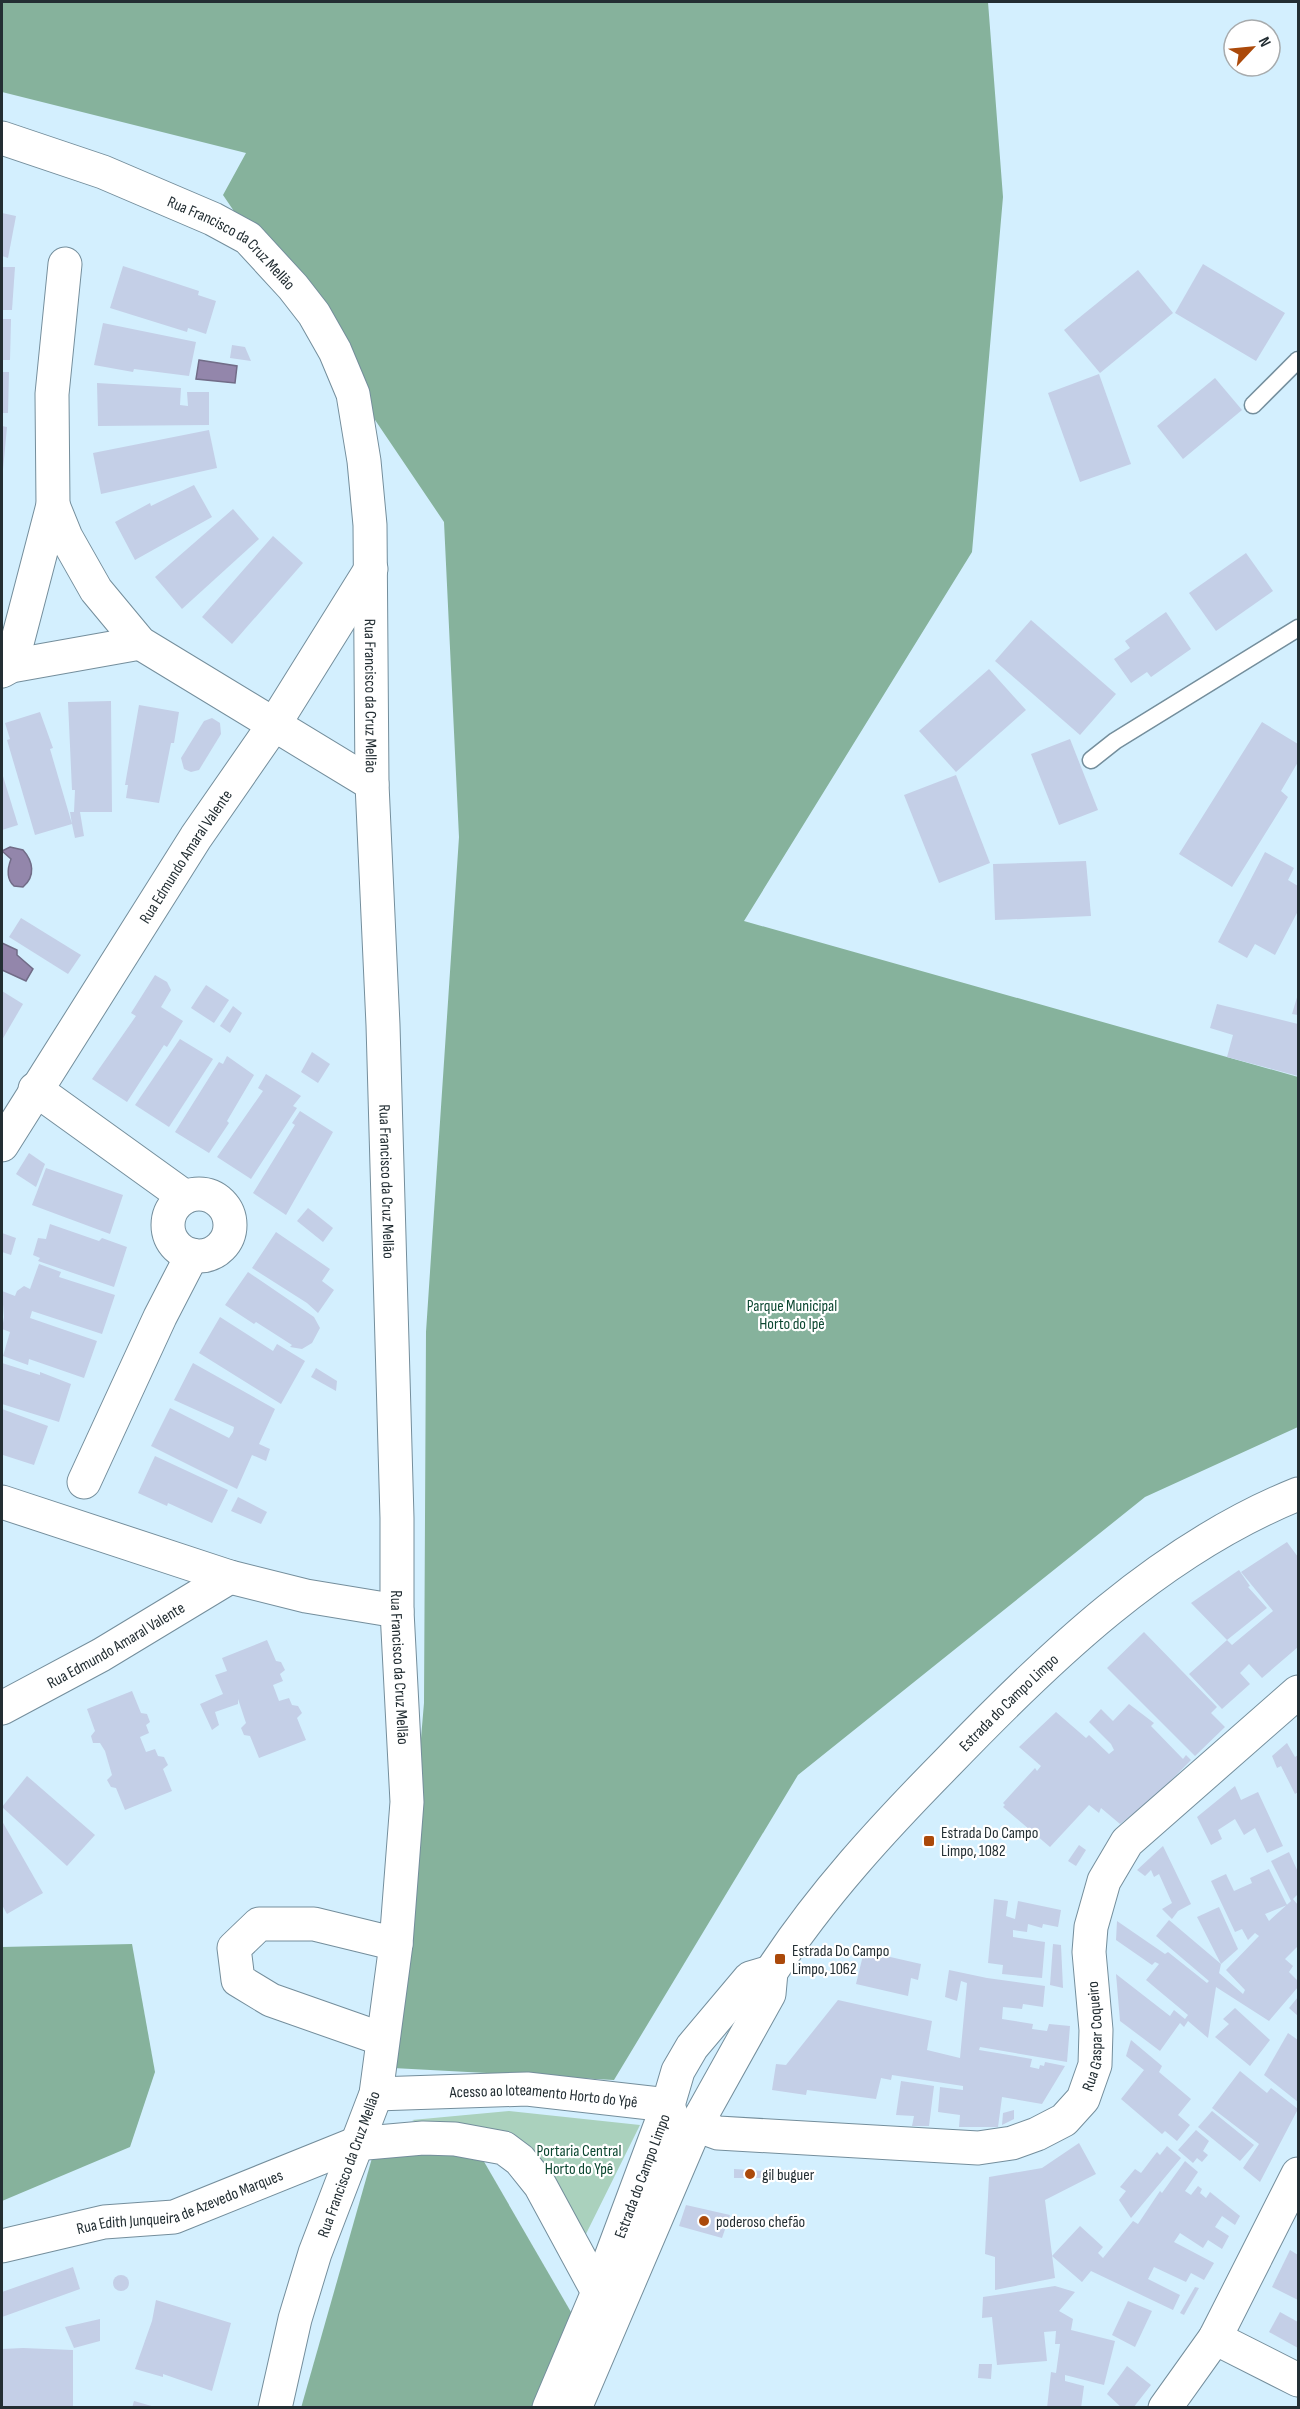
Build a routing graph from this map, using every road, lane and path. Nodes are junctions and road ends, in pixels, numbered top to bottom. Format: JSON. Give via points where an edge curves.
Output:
{"nodes":[{"id":1,"x":2,"y":138,"type":"edge"},
{"id":2,"x":65,"y":264,"type":"dead end"},
{"id":3,"x":1299,"y":360,"type":"edge"},
{"id":4,"x":1253,"y":405,"type":"dead end"},
{"id":5,"x":53,"y":505,"type":"junction"},
{"id":6,"x":371,"y":569,"type":"junction"},
{"id":7,"x":1299,"y":628,"type":"edge"},
{"id":8,"x":140,"y":643,"type":"junction"},
{"id":9,"x":6,"y":669,"type":"edge"},
{"id":10,"x":275,"y":723,"type":"junction"},
{"id":11,"x":1091,"y":760,"type":"dead end"},
{"id":12,"x":372,"y":784,"type":"junction"},
{"id":13,"x":35,"y":1089,"type":"junction"},
{"id":14,"x":2,"y":1144,"type":"edge"},
{"id":15,"x":185,"y":1197,"type":"junction"},
{"id":16,"x":192,"y":1256,"type":"junction"},
{"id":17,"x":84,"y":1482,"type":"dead end"},
{"id":18,"x":1299,"y":1494,"type":"edge"},
{"id":19,"x":2,"y":1502,"type":"edge"},
{"id":20,"x":230,"y":1577,"type":"junction"},
{"id":21,"x":397,"y":1611,"type":"junction"},
{"id":22,"x":1299,"y":1692,"type":"edge"},
{"id":23,"x":2,"y":1708,"type":"edge"},
{"id":24,"x":396,"y":1944,"type":"junction"},
{"id":25,"x":771,"y":1972,"type":"junction"},
{"id":26,"x":382,"y":2039,"type":"junction"},
{"id":27,"x":376,"y":2094,"type":"junction"},
{"id":28,"x":668,"y":2105,"type":"junction"},
{"id":29,"x":696,"y":2125,"type":"junction"},
{"id":30,"x":355,"y":2144,"type":"junction"},
{"id":31,"x":1299,"y":2175,"type":"edge"},
{"id":32,"x":673,"y":2180,"type":"junction"},
{"id":33,"x":2,"y":2246,"type":"edge"},
{"id":34,"x":598,"y":2292,"type":"junction"},
{"id":35,"x":1215,"y":2338,"type":"junction"},
{"id":36,"x":1299,"y":2380,"type":"edge"},
{"id":37,"x":275,"y":2408,"type":"edge"},
{"id":38,"x":549,"y":2408,"type":"edge"},
{"id":39,"x":575,"y":2408,"type":"edge"},
{"id":40,"x":1165,"y":2408,"type":"edge"}],
"edges":[{"from":1,"to":6,"type":"street","name":"Rua Francisco da Cruz Mellão","via":[[103,172],[213,219],[248,238],[272,261],[314,314],[353,394],[364,461]]},
{"from":2,"to":5,"type":"street","via":[[52,394]]},
{"from":3,"to":4,"type":"lane"},
{"from":5,"to":8,"type":"street","via":[[96,590]]},
{"from":5,"to":9,"type":"street"},
{"from":6,"to":10,"type":"street","name":"Rua Edmundo Amaral Valente"},
{"from":6,"to":12,"type":"street","name":"Rua Francisco da Cruz Mellão"},
{"from":7,"to":11,"type":"lane","via":[[1114,741]]},
{"from":8,"to":9,"type":"street"},
{"from":8,"to":10,"type":"street"},
{"from":10,"to":12,"type":"street"},
{"from":10,"to":13,"type":"street","name":"Rua Edmundo Amaral Valente","via":[[196,837]]},
{"from":12,"to":21,"type":"street","name":"Rua Francisco da Cruz Mellão","via":[[383,1025]]},
{"from":13,"to":14,"type":"street","name":"Rua Edmundo Amaral Valente"},
{"from":13,"to":15,"type":"street"},
{"from":15,"to":16,"type":"street","via":[[175,1204],[167,1229],[180,1250]]},
{"from":15,"to":16,"type":"street","via":[[197,1193],[211,1196],[221,1203],[230,1228],[217,1251]]},
{"from":16,"to":17,"type":"street"},
{"from":18,"to":25,"type":"street","name":"Estrada do Campo Limpo","via":[[1270,1505],[1189,1553],[1104,1614],[1012,1696],[869,1843]]},
{"from":19,"to":20,"type":"street"},
{"from":20,"to":21,"type":"street","via":[[306,1596]]},
{"from":20,"to":23,"type":"street","name":"Rua Edmundo Amaral Valente"},
{"from":21,"to":24,"type":"street","name":"Rua Francisco da Cruz Mellão","via":[[406,1802]]},
{"from":22,"to":29,"type":"street","name":"Rua Gaspar Coqueiro","via":[[1127,1842],[1104,1881],[1091,1927],[1089,1952],[1095,2065],[1083,2099],[1064,2120],[1012,2143],[978,2148],[718,2133]]},
{"from":24,"to":26,"type":"street","name":"Rua Francisco da Cruz Mellão"},
{"from":24,"to":26,"type":"street","via":[[314,1924],[259,1924],[234,1948],[238,1980],[271,2000]]},
{"from":25,"to":28,"type":"street","name":"Estrada do Campo Limpo","via":[[750,1978],[692,2047],[678,2071]]},
{"from":25,"to":29,"type":"street","name":"Estrada do Campo Limpo","via":[[769,1994]]},
{"from":26,"to":27,"type":"street","name":"Rua Francisco da Cruz Mellão"},
{"from":27,"to":28,"type":"street","name":"Acesso ao loteamento Horto do Ypê","via":[[527,2089]]},
{"from":27,"to":30,"type":"street","name":"Rua Francisco da Cruz Mellão"},
{"from":28,"to":32,"type":"street","via":[[675,2126],[664,2157]]},
{"from":28,"to":34,"type":"street","name":"Estrada do Campo Limpo"},
{"from":29,"to":32,"type":"street","name":"Estrada do Campo Limpo"},
{"from":30,"to":33,"type":"street","name":"Rua Edith Junqueira de Azevedo Marques","via":[[174,2217],[104,2222]]},
{"from":30,"to":34,"type":"street","name":"Rua Edith Junqueira de Azevedo Marques","via":[[423,2138],[504,2148],[520,2160],[540,2185]]},
{"from":30,"to":37,"type":"street","name":"Rua Francisco da Cruz Mellão","via":[[315,2253]]},
{"from":31,"to":35,"type":"street"},
{"from":32,"to":39,"type":"street","name":"Estrada do Campo Limpo"},
{"from":34,"to":38,"type":"street","name":"Estrada do Campo Limpo"},
{"from":35,"to":36,"type":"street"},
{"from":35,"to":40,"type":"street"}]}
